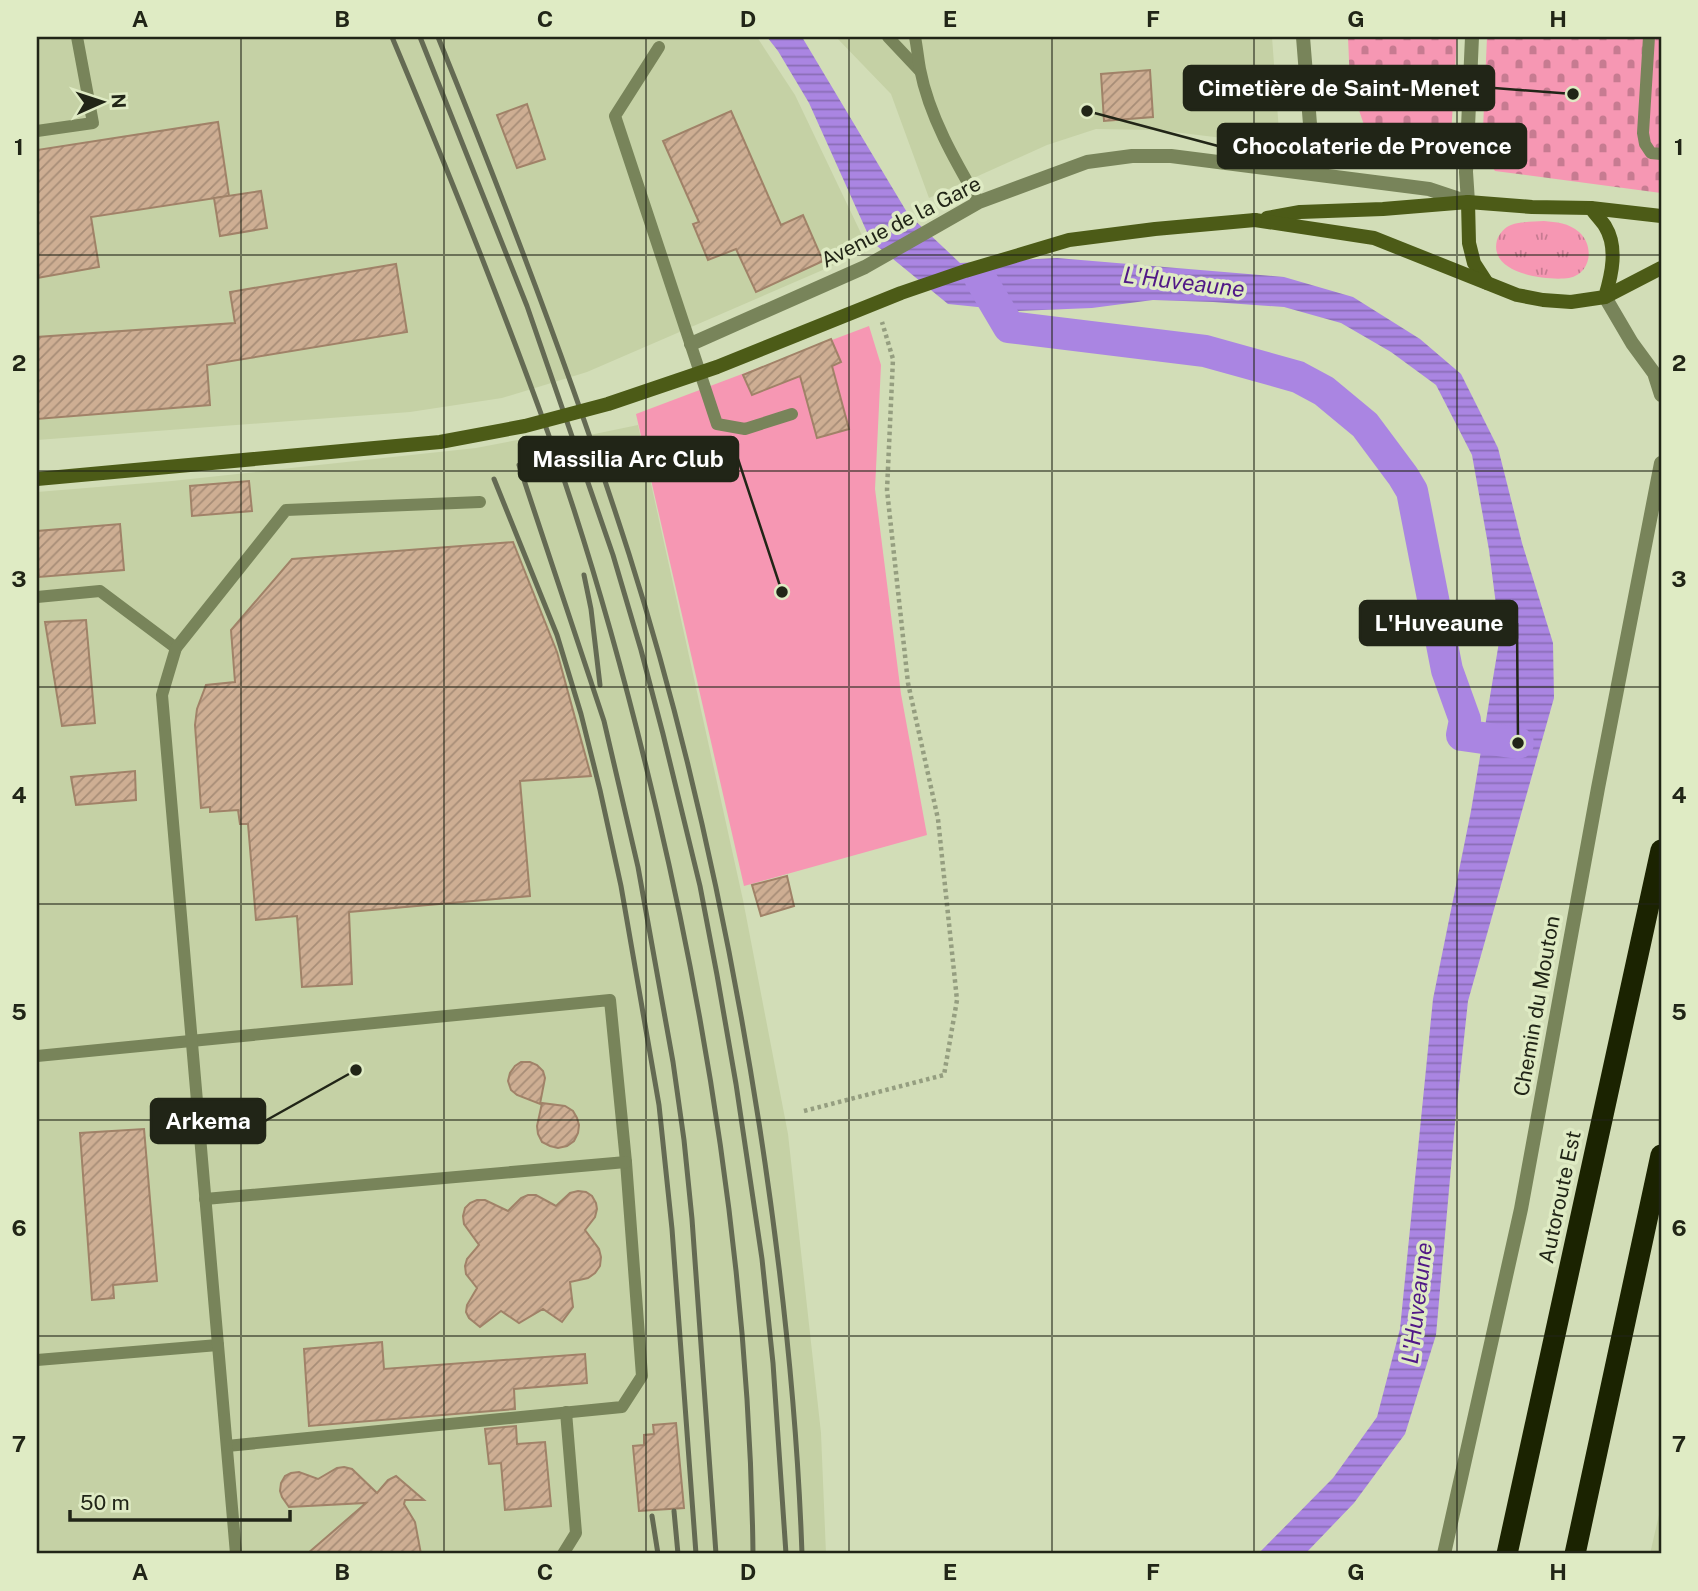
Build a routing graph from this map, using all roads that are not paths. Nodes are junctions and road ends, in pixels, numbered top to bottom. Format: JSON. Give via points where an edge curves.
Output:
{"nodes":[{"id":1,"x":77,"y":37,"type":"edge"},
{"id":2,"x":888,"y":37,"type":"edge"},
{"id":3,"x":915,"y":37,"type":"edge"},
{"id":4,"x":1303,"y":37,"type":"edge"},
{"id":5,"x":1472,"y":37,"type":"edge"},
{"id":6,"x":1649,"y":37,"type":"edge"},
{"id":7,"x":659,"y":47,"type":"dead end"},
{"id":8,"x":920,"y":71,"type":"junction"},
{"id":9,"x":37,"y":131,"type":"edge"},
{"id":10,"x":1661,"y":154,"type":"edge"},
{"id":11,"x":1314,"y":174,"type":"junction"},
{"id":12,"x":979,"y":202,"type":"junction"},
{"id":13,"x":1468,"y":202,"type":"junction"},
{"id":14,"x":1591,"y":208,"type":"junction"},
{"id":15,"x":1661,"y":216,"type":"edge"},
{"id":16,"x":1255,"y":219,"type":"junction"},
{"id":17,"x":1661,"y":268,"type":"edge"},
{"id":18,"x":1487,"y":283,"type":"junction"},
{"id":19,"x":1605,"y":297,"type":"junction"},
{"id":20,"x":691,"y":344,"type":"junction"},
{"id":21,"x":1661,"y":395,"type":"edge"},
{"id":22,"x":792,"y":414,"type":"dead end"},
{"id":23,"x":1661,"y":463,"type":"edge"},
{"id":24,"x":37,"y":479,"type":"edge"},
{"id":25,"x":480,"y":502,"type":"dead end"},
{"id":26,"x":37,"y":597,"type":"edge"},
{"id":27,"x":176,"y":648,"type":"junction"},
{"id":28,"x":1661,"y":850,"type":"edge"},
{"id":29,"x":192,"y":1041,"type":"junction"},
{"id":30,"x":37,"y":1056,"type":"edge"},
{"id":31,"x":1661,"y":1155,"type":"edge"},
{"id":32,"x":626,"y":1162,"type":"junction"},
{"id":33,"x":205,"y":1199,"type":"junction"},
{"id":34,"x":218,"y":1345,"type":"junction"},
{"id":35,"x":37,"y":1360,"type":"edge"},
{"id":36,"x":566,"y":1412,"type":"junction"},
{"id":37,"x":227,"y":1446,"type":"junction"},
{"id":38,"x":236,"y":1554,"type":"edge"},
{"id":39,"x":563,"y":1554,"type":"edge"},
{"id":40,"x":1444,"y":1554,"type":"edge"},
{"id":41,"x":1507,"y":1554,"type":"edge"},
{"id":42,"x":1575,"y":1554,"type":"edge"}],
"edges":[{"from":1,"to":9,"type":"lane","via":[[93,123]]},
{"from":2,"to":8,"type":"lane"},
{"from":3,"to":8,"type":"lane"},
{"from":4,"to":11,"type":"street"},
{"from":5,"to":13,"type":"street"},
{"from":6,"to":10,"type":"lane","via":[[1643,134],[1651,153]]},
{"from":7,"to":20,"type":"lane","via":[[615,116]]},
{"from":8,"to":12,"type":"lane","via":[[935,117]]},
{"from":11,"to":12,"type":"street","name":"Avenue de la Gare","via":[[1171,156],[1132,156],[1087,162]]},
{"from":11,"to":13,"type":"street","name":"Avenue de la Gare","via":[[1429,189]]},
{"from":12,"to":20,"type":"street","name":"Avenue de la Gare","via":[[875,261]]},
{"from":13,"to":14,"type":"street"},
{"from":13,"to":16,"type":"street"},
{"from":13,"to":18,"type":"street","via":[[1469,243],[1474,263]]},
{"from":14,"to":15,"type":"street"},
{"from":14,"to":19,"type":"street","via":[[1606,228],[1612,249]]},
{"from":16,"to":18,"type":"street","via":[[1374,238]]},
{"from":16,"to":24,"type":"street","bridge":true,"via":[[1069,240],[901,293],[717,367],[526,426],[440,442]]},
{"from":17,"to":19,"type":"street"},
{"from":18,"to":19,"type":"street","via":[[1543,300]]},
{"from":19,"to":21,"type":"street","via":[[1654,373]]},
{"from":20,"to":22,"type":"lane","via":[[717,424],[745,429]]},
{"from":23,"to":40,"type":"street","name":"Chemin du Mouton","via":[[1521,1209]]},
{"from":25,"to":27,"type":"lane","via":[[286,510]]},
{"from":26,"to":27,"type":"lane","via":[[100,591]]},
{"from":27,"to":29,"type":"lane","via":[[162,695]]},
{"from":28,"to":41,"type":"highway","name":"Autoroute Est"},
{"from":29,"to":30,"type":"lane"},
{"from":29,"to":32,"type":"lane","via":[[610,1000]]},
{"from":29,"to":33,"type":"lane"},
{"from":31,"to":42,"type":"highway"},
{"from":32,"to":33,"type":"lane"},
{"from":32,"to":36,"type":"lane","via":[[642,1376],[622,1407]]},
{"from":33,"to":34,"type":"lane"},
{"from":34,"to":35,"type":"lane"},
{"from":34,"to":37,"type":"lane"},
{"from":36,"to":37,"type":"lane"},
{"from":36,"to":39,"type":"lane","via":[[576,1533]]},
{"from":37,"to":38,"type":"lane"}]}
